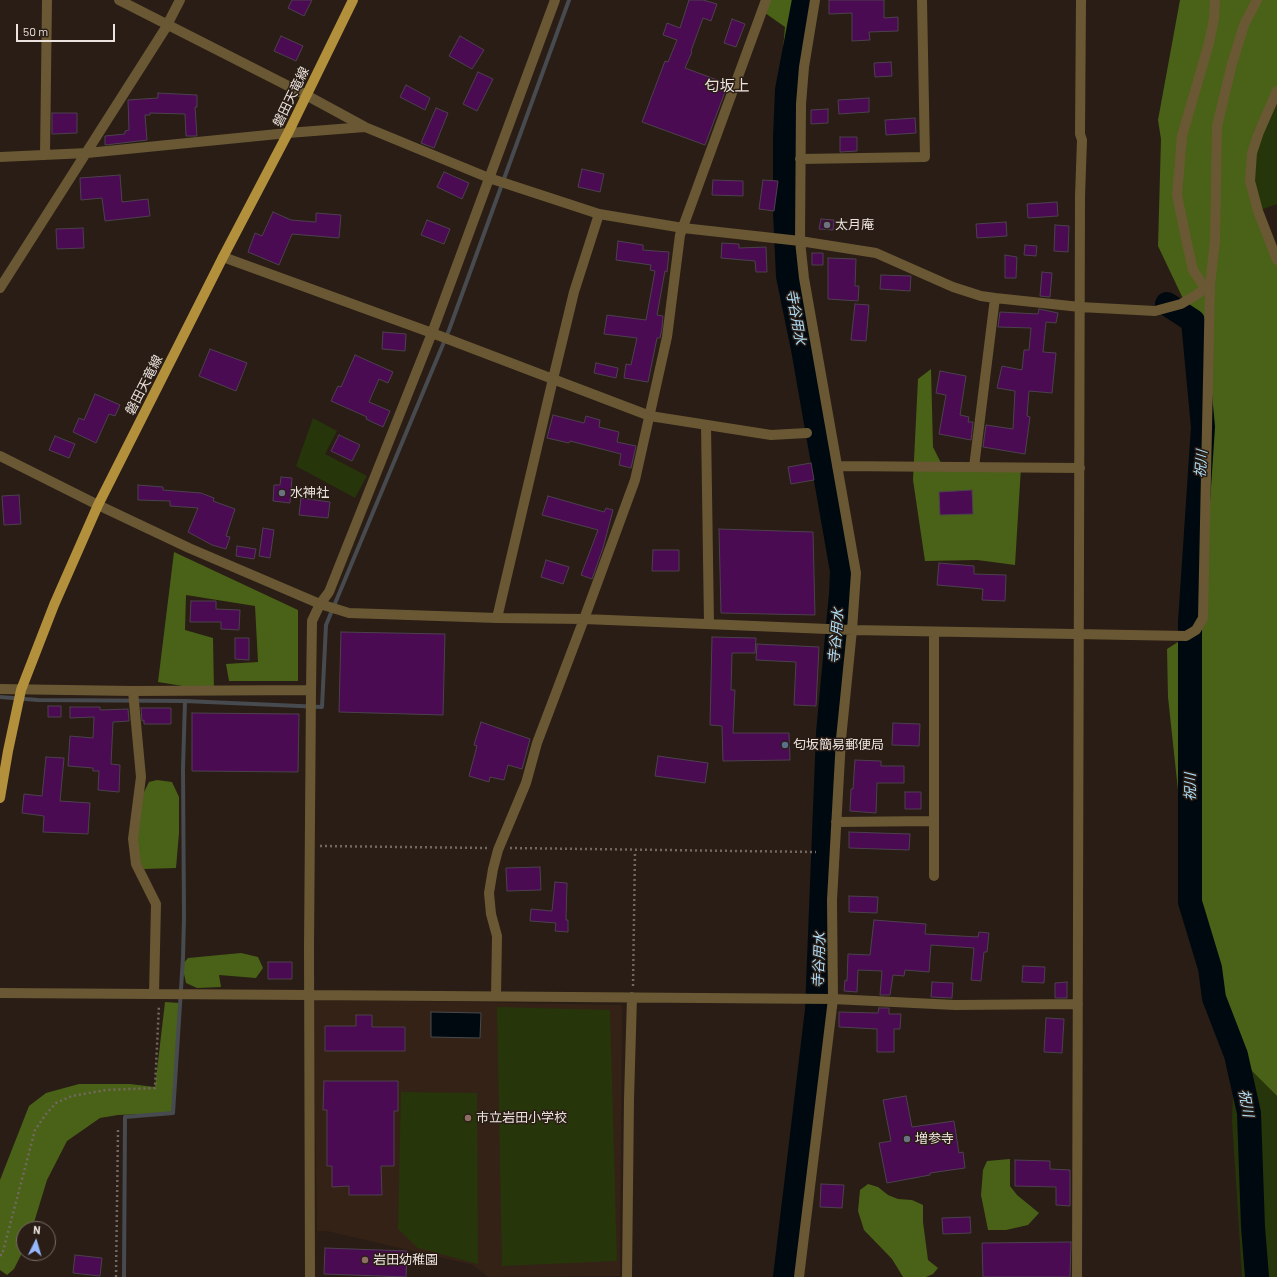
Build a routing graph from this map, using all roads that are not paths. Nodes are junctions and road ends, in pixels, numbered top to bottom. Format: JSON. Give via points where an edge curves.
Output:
{"nodes":[{"id":1,"x":47,"y":0,"type":"edge"},
{"id":2,"x":119,"y":0,"type":"edge"},
{"id":3,"x":180,"y":0,"type":"edge"},
{"id":4,"x":353,"y":0,"type":"edge"},
{"id":5,"x":554,"y":0,"type":"edge"},
{"id":6,"x":766,"y":0,"type":"edge"},
{"id":7,"x":816,"y":0,"type":"edge"},
{"id":8,"x":922,"y":0,"type":"edge"},
{"id":9,"x":1081,"y":0,"type":"edge"},
{"id":10,"x":1215,"y":0,"type":"edge"},
{"id":11,"x":1257,"y":0,"type":"edge"},
{"id":12,"x":168,"y":24,"type":"junction"},
{"id":13,"x":1277,"y":91,"type":"edge"},
{"id":14,"x":306,"y":95,"type":"junction"},
{"id":15,"x":365,"y":127,"type":"junction"},
{"id":16,"x":288,"y":133,"type":"junction"},
{"id":17,"x":87,"y":153,"type":"junction"},
{"id":18,"x":44,"y":155,"type":"junction"},
{"id":19,"x":0,"y":157,"type":"edge"},
{"id":20,"x":800,"y":159,"type":"junction"},
{"id":21,"x":489,"y":178,"type":"junction"},
{"id":22,"x":599,"y":214,"type":"junction"},
{"id":23,"x":683,"y":228,"type":"junction"},
{"id":24,"x":800,"y":241,"type":"junction"},
{"id":25,"x":223,"y":257,"type":"junction"},
{"id":26,"x":1277,"y":260,"type":"edge"},
{"id":27,"x":1208,"y":286,"type":"junction"},
{"id":28,"x":0,"y":288,"type":"edge"},
{"id":29,"x":995,"y":298,"type":"junction"},
{"id":30,"x":1080,"y":307,"type":"junction"},
{"id":31,"x":432,"y":333,"type":"junction"},
{"id":32,"x":552,"y":379,"type":"junction"},
{"id":33,"x":650,"y":416,"type":"junction"},
{"id":34,"x":706,"y":425,"type":"junction"},
{"id":35,"x":807,"y":433,"type":"dead end"},
{"id":36,"x":0,"y":456,"type":"edge"},
{"id":37,"x":837,"y":466,"type":"junction"},
{"id":38,"x":974,"y":467,"type":"junction"},
{"id":39,"x":1080,"y":468,"type":"junction"},
{"id":40,"x":98,"y":505,"type":"junction"},
{"id":41,"x":320,"y":604,"type":"junction"},
{"id":42,"x":497,"y":618,"type":"junction"},
{"id":43,"x":584,"y":619,"type":"junction"},
{"id":44,"x":709,"y":624,"type":"junction"},
{"id":45,"x":852,"y":630,"type":"junction"},
{"id":46,"x":934,"y":632,"type":"junction"},
{"id":47,"x":1080,"y":634,"type":"junction"},
{"id":48,"x":0,"y":689,"type":"edge"},
{"id":49,"x":21,"y":690,"type":"junction"},
{"id":50,"x":311,"y":690,"type":"junction"},
{"id":51,"x":133,"y":691,"type":"junction"},
{"id":52,"x":0,"y":798,"type":"edge"},
{"id":53,"x":934,"y":821,"type":"junction"},
{"id":54,"x":836,"y":822,"type":"junction"},
{"id":55,"x":934,"y":876,"type":"dead end"},
{"id":56,"x":0,"y":994,"type":"edge"},
{"id":57,"x":157,"y":994,"type":"junction"},
{"id":58,"x":309,"y":994,"type":"junction"},
{"id":59,"x":496,"y":996,"type":"junction"},
{"id":60,"x":632,"y":997,"type":"junction"},
{"id":61,"x":833,"y":999,"type":"junction"},
{"id":62,"x":1078,"y":1004,"type":"junction"},
{"id":63,"x":310,"y":1277,"type":"edge"},
{"id":64,"x":627,"y":1277,"type":"edge"},
{"id":65,"x":799,"y":1277,"type":"edge"},
{"id":66,"x":1077,"y":1277,"type":"edge"}],
"edges":[{"from":1,"to":18,"type":"street"},
{"from":2,"to":12,"type":"street"},
{"from":3,"to":12,"type":"street"},
{"from":4,"to":14,"type":"main road","name":"磐田天竜線"},
{"from":5,"to":21,"type":"street"},
{"from":6,"to":23,"type":"street"},
{"from":7,"to":20,"type":"street","via":[[804,67]]},
{"from":8,"to":20,"type":"street","via":[[925,156]]},
{"from":9,"to":30,"type":"street"},
{"from":10,"to":27,"type":"street","via":[[1209,43],[1182,136],[1177,195],[1193,270]]},
{"from":11,"to":27,"type":"street","via":[[1244,24],[1217,126],[1215,241]]},
{"from":12,"to":14,"type":"street"},
{"from":12,"to":17,"type":"street"},
{"from":13,"to":26,"type":"street","via":[[1252,153],[1250,181],[1258,211]]},
{"from":14,"to":15,"type":"street"},
{"from":14,"to":16,"type":"main road","name":"磐田天竜線"},
{"from":15,"to":16,"type":"street"},
{"from":15,"to":21,"type":"street"},
{"from":16,"to":17,"type":"street"},
{"from":16,"to":25,"type":"main road","name":"磐田天竜線"},
{"from":17,"to":18,"type":"street"},
{"from":17,"to":28,"type":"street"},
{"from":18,"to":19,"type":"street"},
{"from":20,"to":24,"type":"street"},
{"from":21,"to":22,"type":"street"},
{"from":21,"to":31,"type":"street"},
{"from":22,"to":23,"type":"street"},
{"from":22,"to":32,"type":"street","via":[[576,285]]},
{"from":23,"to":24,"type":"street"},
{"from":23,"to":33,"type":"street","via":[[667,337]]},
{"from":24,"to":29,"type":"street","via":[[876,253],[953,287]]},
{"from":24,"to":37,"type":"street","via":[[804,278]]},
{"from":25,"to":31,"type":"street"},
{"from":25,"to":40,"type":"main road","name":"磐田天竜線"},
{"from":27,"to":30,"type":"street","via":[[1181,304],[1154,311]]},
{"from":27,"to":47,"type":"street","via":[[1203,618],[1196,630],[1186,636]]},
{"from":29,"to":30,"type":"street"},
{"from":29,"to":38,"type":"street"},
{"from":30,"to":39,"type":"street"},
{"from":31,"to":32,"type":"street"},
{"from":31,"to":41,"type":"street","via":[[329,592]]},
{"from":32,"to":33,"type":"street"},
{"from":32,"to":42,"type":"street"},
{"from":33,"to":34,"type":"street"},
{"from":33,"to":43,"type":"street","via":[[634,480]]},
{"from":34,"to":35,"type":"street","via":[[771,435]]},
{"from":34,"to":44,"type":"street"},
{"from":36,"to":40,"type":"street"},
{"from":37,"to":38,"type":"street"},
{"from":37,"to":45,"type":"street","via":[[856,573]]},
{"from":38,"to":39,"type":"street"},
{"from":39,"to":47,"type":"street"},
{"from":40,"to":41,"type":"street","via":[[189,548]]},
{"from":40,"to":49,"type":"main road","name":"磐田天竜線","via":[[54,605]]},
{"from":41,"to":42,"type":"street","via":[[349,613]]},
{"from":41,"to":50,"type":"street","via":[[312,621]]},
{"from":42,"to":43,"type":"street"},
{"from":43,"to":44,"type":"street"},
{"from":43,"to":59,"type":"street","via":[[493,869],[489,893],[496,936]]},
{"from":44,"to":45,"type":"street"},
{"from":45,"to":46,"type":"street"},
{"from":45,"to":54,"type":"street"},
{"from":46,"to":47,"type":"street"},
{"from":46,"to":53,"type":"street"},
{"from":47,"to":62,"type":"street"},
{"from":48,"to":49,"type":"street"},
{"from":49,"to":51,"type":"street"},
{"from":49,"to":52,"type":"main road","name":"磐田天竜線"},
{"from":50,"to":51,"type":"street"},
{"from":50,"to":58,"type":"street"},
{"from":51,"to":57,"type":"street","via":[[141,777],[133,839],[136,864],[156,904]]},
{"from":53,"to":54,"type":"street"},
{"from":53,"to":55,"type":"street"},
{"from":54,"to":61,"type":"street","via":[[832,900]]},
{"from":56,"to":57,"type":"street"},
{"from":57,"to":58,"type":"street"},
{"from":58,"to":59,"type":"street"},
{"from":58,"to":63,"type":"street"},
{"from":59,"to":60,"type":"street"},
{"from":60,"to":61,"type":"street"},
{"from":60,"to":64,"type":"street"},
{"from":61,"to":62,"type":"street","via":[[955,1005]]},
{"from":61,"to":65,"type":"street"},
{"from":62,"to":66,"type":"street"}]}
